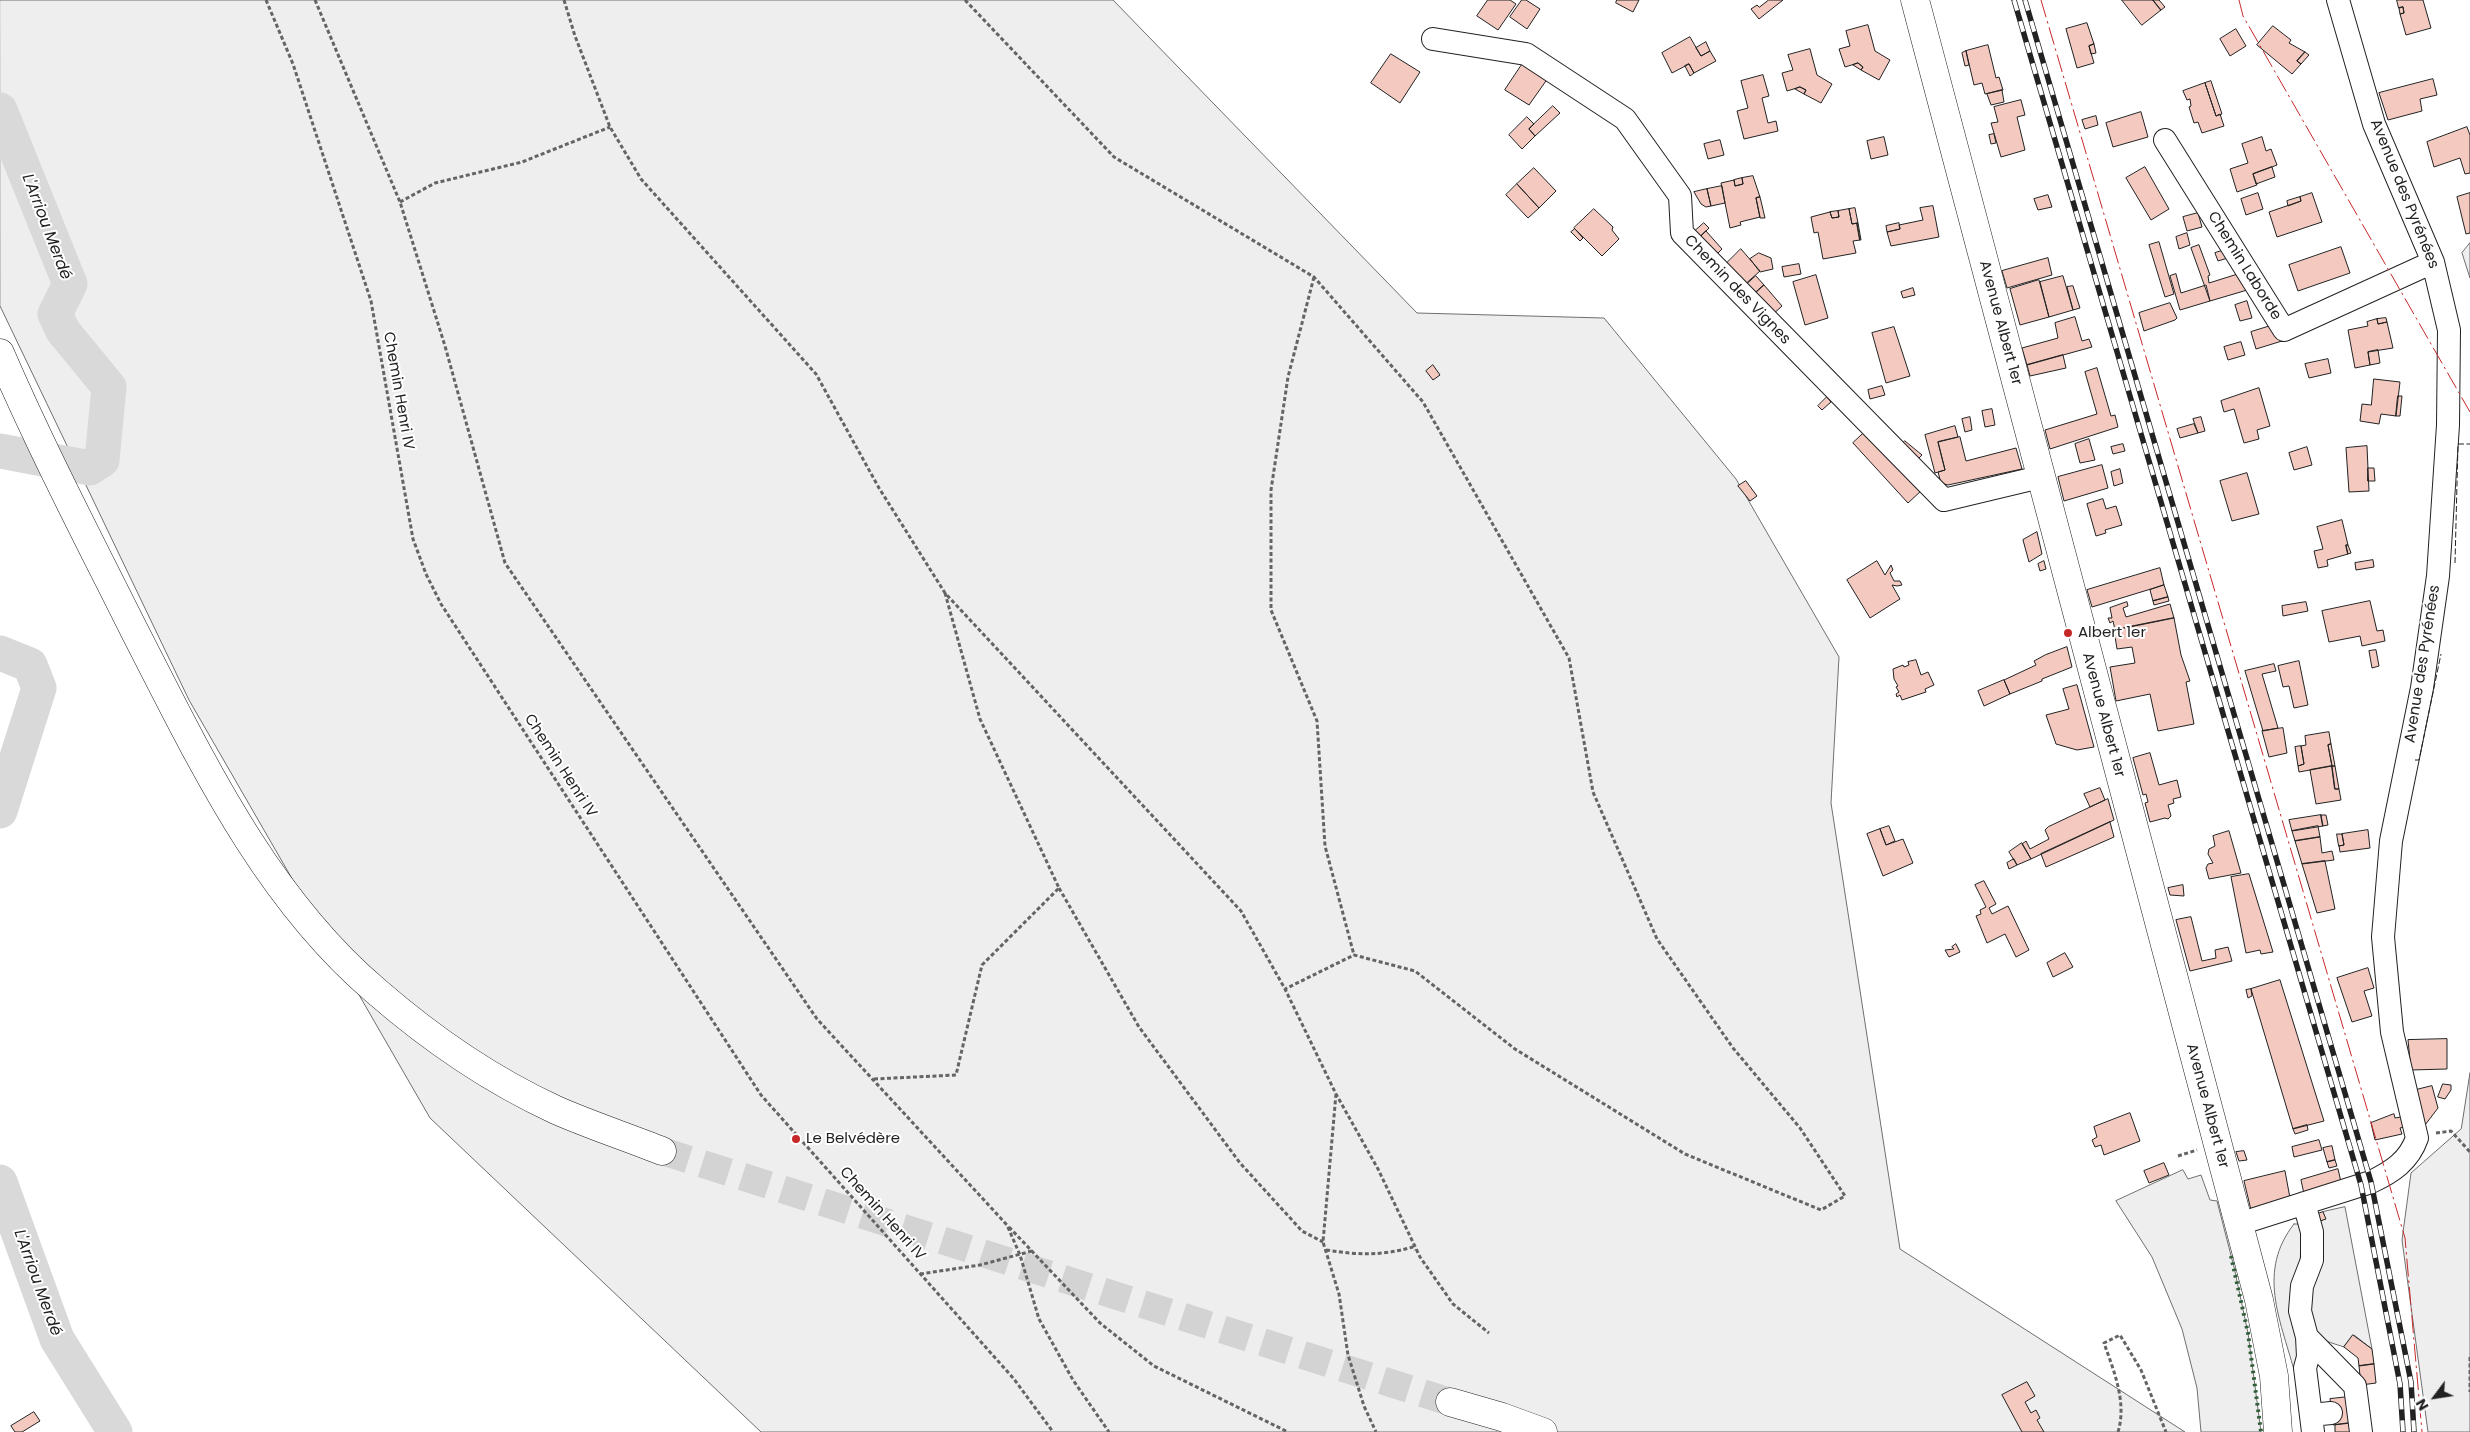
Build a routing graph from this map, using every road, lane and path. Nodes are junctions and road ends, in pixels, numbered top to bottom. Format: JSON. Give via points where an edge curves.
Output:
{"nodes":[{"id":1,"x":266,"y":0,"type":"edge"},
{"id":2,"x":315,"y":0,"type":"edge"},
{"id":3,"x":564,"y":0,"type":"edge"},
{"id":4,"x":965,"y":0,"type":"edge"},
{"id":5,"x":1915,"y":0,"type":"edge"},
{"id":6,"x":2338,"y":0,"type":"edge"},
{"id":7,"x":1433,"y":39,"type":"dead end"},
{"id":8,"x":610,"y":127,"type":"junction"},
{"id":9,"x":2165,"y":140,"type":"dead end"},
{"id":10,"x":400,"y":202,"type":"junction"},
{"id":11,"x":2433,"y":262,"type":"junction"},
{"id":12,"x":1314,"y":277,"type":"junction"},
{"id":13,"x":0,"y":353,"type":"edge"},
{"id":14,"x":2040,"y":477,"type":"junction"},
{"id":15,"x":945,"y":593,"type":"junction"},
{"id":16,"x":1059,"y":888,"type":"junction"},
{"id":17,"x":1354,"y":955,"type":"junction"},
{"id":18,"x":1285,"y":989,"type":"junction"},
{"id":19,"x":874,"y":1079,"type":"junction"},
{"id":20,"x":1336,"y":1094,"type":"junction"},
{"id":21,"x":2417,"y":1138,"type":"junction"},
{"id":22,"x":2200,"y":1149,"type":"dead end"},
{"id":23,"x":662,"y":1151,"type":"tunnel mouth"},
{"id":24,"x":2470,"y":1152,"type":"edge"},
{"id":25,"x":2178,"y":1156,"type":"dead end"},
{"id":26,"x":2304,"y":1203,"type":"junction"},
{"id":27,"x":2239,"y":1224,"type":"junction"},
{"id":28,"x":1007,"y":1225,"type":"junction"},
{"id":29,"x":1323,"y":1242,"type":"junction"},
{"id":30,"x":1326,"y":1250,"type":"junction"},
{"id":31,"x":1032,"y":1252,"type":"junction"},
{"id":32,"x":1020,"y":1255,"type":"junction"},
{"id":33,"x":1420,"y":1257,"type":"junction"},
{"id":34,"x":920,"y":1274,"type":"junction"},
{"id":35,"x":1489,"y":1333,"type":"dead end"},
{"id":36,"x":2307,"y":1337,"type":"junction"},
{"id":37,"x":2470,"y":1357,"type":"edge"},
{"id":38,"x":2470,"y":1392,"type":"edge"},
{"id":39,"x":1450,"y":1402,"type":"tunnel mouth"},
{"id":40,"x":2333,"y":1416,"type":"edge"},
{"id":41,"x":1053,"y":1432,"type":"edge"},
{"id":42,"x":1109,"y":1432,"type":"edge"},
{"id":43,"x":1288,"y":1432,"type":"edge"},
{"id":44,"x":1376,"y":1432,"type":"edge"},
{"id":45,"x":1543,"y":1432,"type":"edge"},
{"id":46,"x":2118,"y":1432,"type":"edge"},
{"id":47,"x":2166,"y":1432,"type":"edge"},
{"id":48,"x":2278,"y":1432,"type":"edge"},
{"id":49,"x":2361,"y":1432,"type":"edge"}],
"edges":[{"from":1,"to":34,"type":"path","name":"Chemin Henri IV","via":[[293,64],[370,301],[412,539],[441,604],[761,1094]]},
{"from":2,"to":10,"type":"path"},
{"from":3,"to":8,"type":"path"},
{"from":4,"to":12,"type":"path","via":[[1114,157]]},
{"from":5,"to":14,"type":"main road","name":"Avenue Albert 1er"},
{"from":6,"to":11,"type":"street","name":"Avenue des Pyrénées","via":[[2374,124]]},
{"from":7,"to":14,"type":"street","name":"Chemin des Vignes","via":[[1526,54],[1625,119],[1680,196],[1682,233],[1944,500]]},
{"from":8,"to":10,"type":"path","via":[[522,162],[435,183]]},
{"from":8,"to":15,"type":"path","via":[[641,179],[816,374],[879,488]]},
{"from":9,"to":11,"type":"street","name":"Chemin Laborde","via":[[2284,330]]},
{"from":10,"to":19,"type":"path","via":[[445,346],[505,563],[817,1020]]},
{"from":11,"to":21,"type":"street","name":"Avenue des Pyrénées","via":[[2449,330],[2448,425],[2438,576],[2422,688],[2391,841],[2383,937],[2392,1032]]},
{"from":12,"to":17,"type":"path","via":[[1288,377],[1271,490],[1271,610],[1317,721],[1325,846]]},
{"from":12,"to":17,"type":"path","via":[[1423,402],[1569,658],[1593,792],[1658,939],[1733,1048],[1800,1128],[1845,1196],[1821,1210],[1685,1154],[1515,1049],[1415,972]]},
{"from":13,"to":23,"type":"main road","via":[[34,434],[210,779],[288,896],[330,947],[406,1016],[493,1076],[556,1110]]},
{"from":14,"to":27,"type":"main road","name":"Avenue Albert 1er"},
{"from":15,"to":16,"type":"path","via":[[980,719]]},
{"from":15,"to":18,"type":"path","via":[[1240,911]]},
{"from":16,"to":19,"type":"path","via":[[982,965],[956,1075]]},
{"from":16,"to":29,"type":"path","via":[[1139,1027],[1234,1155],[1302,1231]]},
{"from":17,"to":18,"type":"path"},
{"from":18,"to":20,"type":"path"},
{"from":19,"to":28,"type":"path"},
{"from":20,"to":29,"type":"path"},
{"from":20,"to":33,"type":"path","via":[[1378,1169]]},
{"from":21,"to":24,"type":"path","via":[[2450,1131]]},
{"from":21,"to":26,"type":"street","via":[[2408,1155],[2391,1172],[2371,1182]]},
{"from":22,"to":25,"type":"path"},
{"from":26,"to":27,"type":"street"},
{"from":26,"to":36,"type":"street","via":[[2312,1232],[2312,1260],[2302,1286],[2300,1311]]},
{"from":27,"to":48,"type":"main road","name":"Avenue Albert 1er","via":[[2274,1376]]},
{"from":28,"to":31,"type":"path"},
{"from":28,"to":32,"type":"path"},
{"from":29,"to":30,"type":"path"},
{"from":30,"to":33,"type":"path","via":[[1364,1256],[1414,1248]]},
{"from":30,"to":44,"type":"path","via":[[1339,1294],[1348,1355]]},
{"from":31,"to":32,"type":"path"},
{"from":31,"to":43,"type":"path","via":[[1100,1323],[1154,1366]]},
{"from":32,"to":34,"type":"path"},
{"from":32,"to":42,"type":"path","via":[[1039,1319],[1073,1380]]},
{"from":33,"to":35,"type":"path","via":[[1453,1304]]},
{"from":34,"to":41,"type":"path","name":"Chemin Henri IV","via":[[1014,1379]]},
{"from":36,"to":40,"type":"street","via":[[2305,1368]]},
{"from":36,"to":40,"type":"street","via":[[2355,1386]]},
{"from":37,"to":38,"type":"path"},
{"from":39,"to":45,"type":"main road"},
{"from":40,"to":49,"type":"street"},
{"from":46,"to":47,"type":"path","via":[[2122,1418],[2116,1376],[2104,1343],[2120,1335],[2141,1370]]}]}
